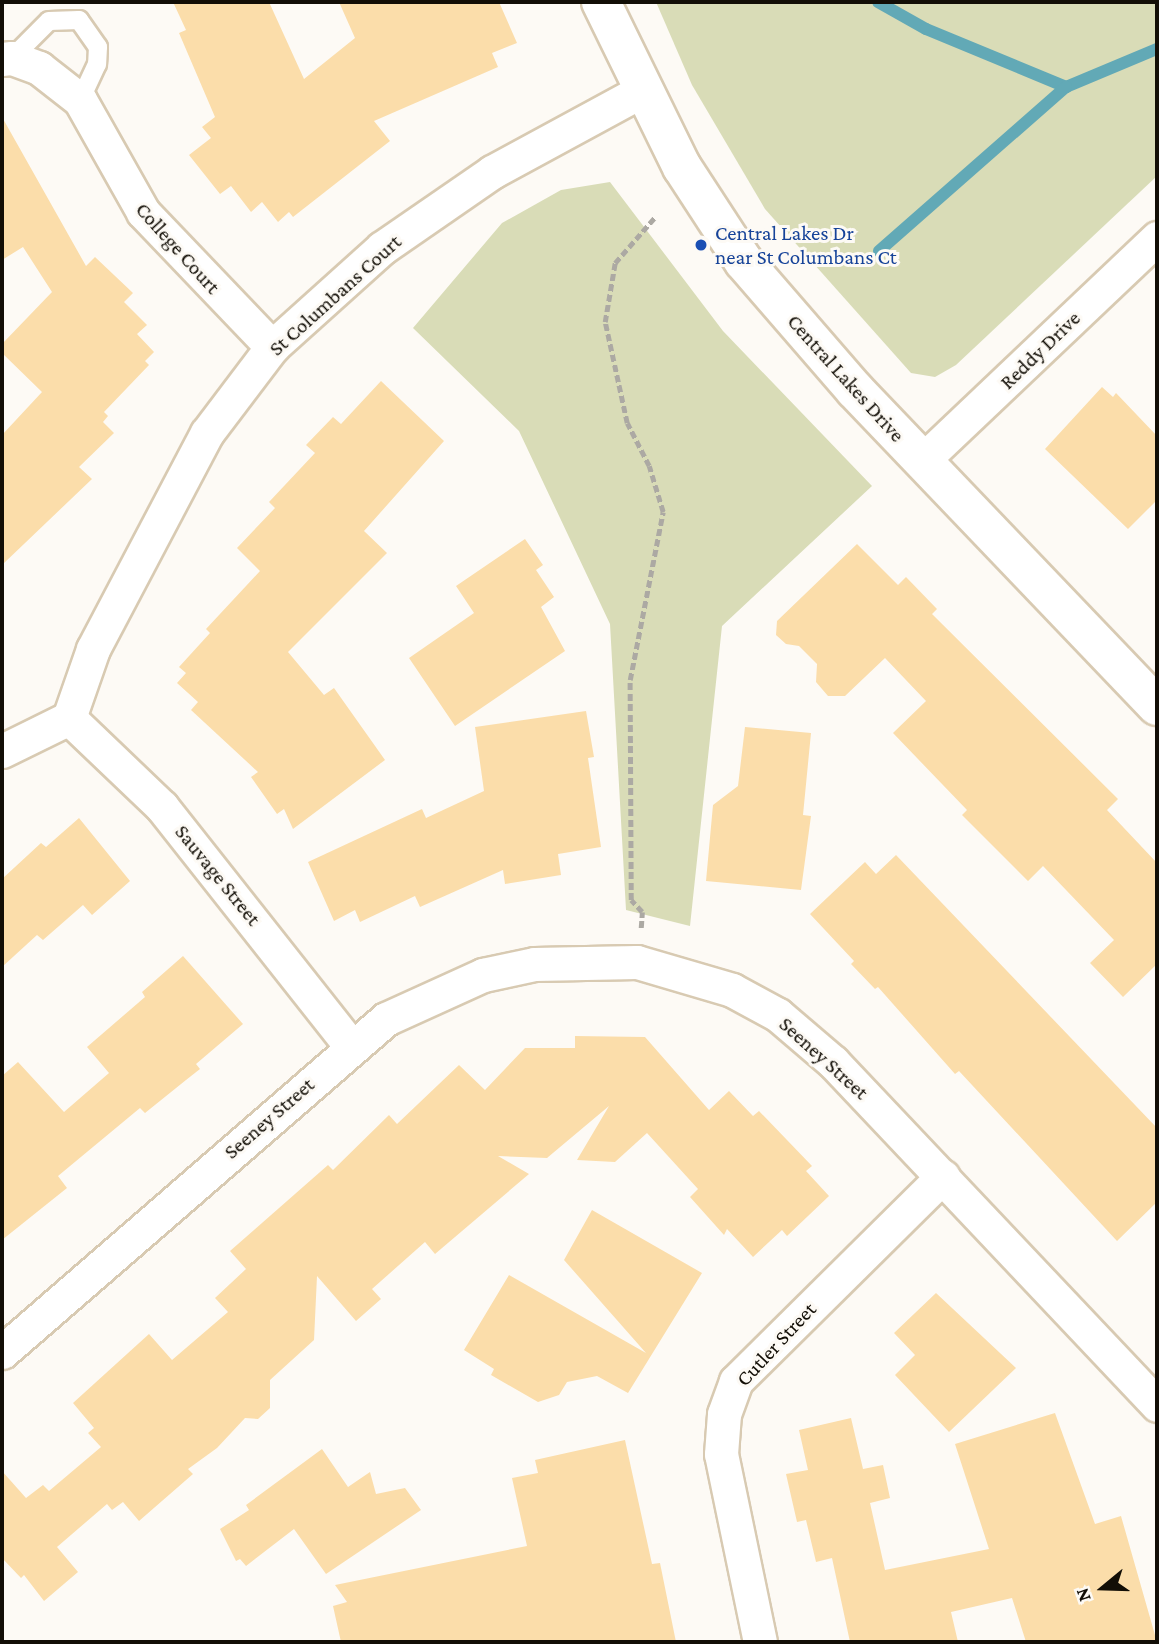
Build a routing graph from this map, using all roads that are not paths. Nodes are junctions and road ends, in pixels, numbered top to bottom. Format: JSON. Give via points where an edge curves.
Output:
{"nodes":[{"id":1,"x":601,"y":2,"type":"edge"},
{"id":2,"x":7,"y":58,"type":"edge"},
{"id":3,"x":643,"y":90,"type":"junction"},
{"id":4,"x":80,"y":100,"type":"junction"},
{"id":5,"x":1157,"y":238,"type":"edge"},
{"id":6,"x":272,"y":347,"type":"junction"},
{"id":7,"x":922,"y":461,"type":"junction"},
{"id":8,"x":1157,"y":706,"type":"edge"},
{"id":9,"x":69,"y":718,"type":"junction"},
{"id":10,"x":2,"y":751,"type":"edge"},
{"id":11,"x":351,"y":1046,"type":"junction"},
{"id":12,"x":943,"y":1176,"type":"junction"},
{"id":13,"x":2,"y":1352,"type":"edge"},
{"id":14,"x":1157,"y":1405,"type":"edge"},
{"id":15,"x":760,"y":1642,"type":"edge"}],
"edges":[{"from":1,"to":3,"type":"street","name":"Central Lakes Drive"},
{"from":2,"to":4,"type":"street","name":"College Court","via":[[63,82]]},
{"from":2,"to":4,"type":"lane","name":"College Court","via":[[49,21],[79,20],[98,47],[97,64]]},
{"from":3,"to":6,"type":"street","name":"St Columbans Court","via":[[492,172],[382,248]]},
{"from":3,"to":7,"type":"street","name":"Central Lakes Drive","via":[[682,167],[744,262]]},
{"from":4,"to":6,"type":"street","name":"College Court","via":[[143,212]]},
{"from":5,"to":7,"type":"street","name":"Reddy Drive"},
{"from":6,"to":9,"type":"street","name":"St Columbans Court","via":[[207,433],[93,649]]},
{"from":7,"to":8,"type":"street","name":"Central Lakes Drive"},
{"from":9,"to":10,"type":"street"},
{"from":9,"to":11,"type":"street","name":"Sauvage Street","via":[[171,817]]},
{"from":11,"to":12,"type":"street","name":"Seeney Street","via":[[386,1019],[483,975],[534,964],[638,962],[732,990],[778,1015],[833,1062]]},
{"from":11,"to":13,"type":"street","name":"Seeney Street"},
{"from":12,"to":14,"type":"street","name":"Seeney Street"},
{"from":12,"to":15,"type":"street","name":"Cutler Street","via":[[736,1381],[724,1414],[721,1454]]}]}
